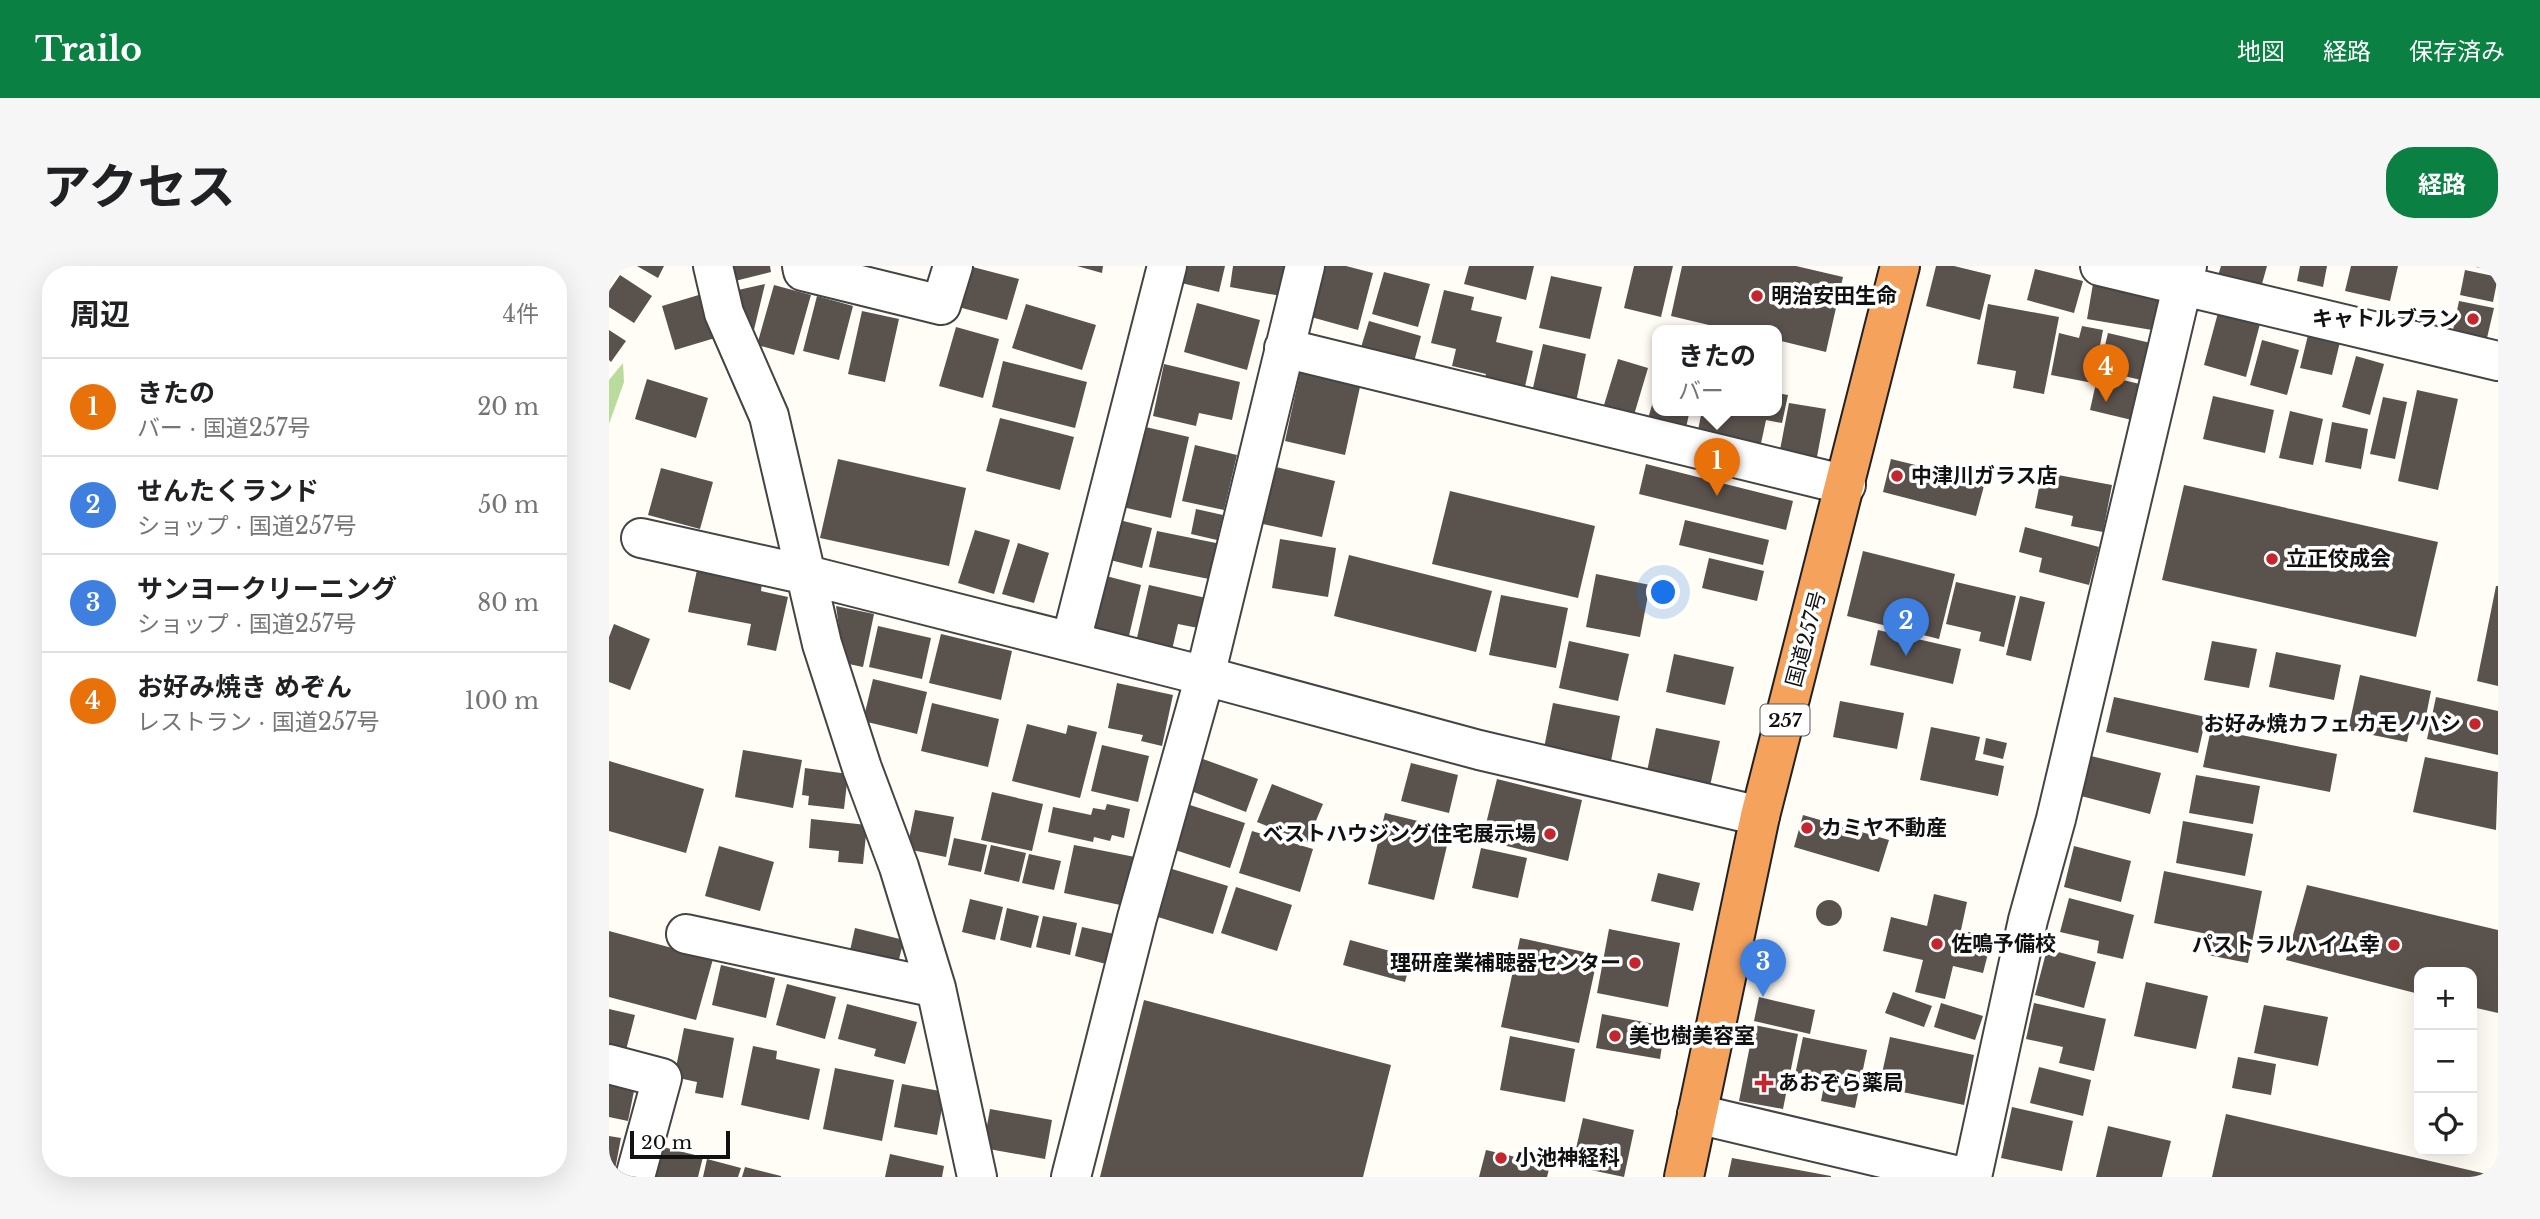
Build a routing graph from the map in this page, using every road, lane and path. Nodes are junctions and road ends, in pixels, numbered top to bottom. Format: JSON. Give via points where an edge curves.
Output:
{"nodes":[{"id":1,"x":713,"y":266,"type":"edge"},
{"id":2,"x":802,"y":266,"type":"edge"},
{"id":3,"x":953,"y":266,"type":"edge"},
{"id":4,"x":1167,"y":266,"type":"edge"},
{"id":5,"x":1305,"y":266,"type":"edge"},
{"id":6,"x":1901,"y":266,"type":"edge"},
{"id":7,"x":2101,"y":266,"type":"edge"},
{"id":8,"x":2185,"y":275,"type":"edge"},
{"id":9,"x":1284,"y":348,"type":"junction"},
{"id":10,"x":2498,"y":361,"type":"edge"},
{"id":11,"x":1846,"y":485,"type":"junction"},
{"id":12,"x":641,"y":537,"type":"dead end"},
{"id":13,"x":807,"y":575,"type":"junction"},
{"id":14,"x":1071,"y":642,"type":"junction"},
{"id":15,"x":1205,"y":676,"type":"junction"},
{"id":16,"x":1760,"y":816,"type":"junction"},
{"id":17,"x":686,"y":934,"type":"dead end"},
{"id":18,"x":936,"y":988,"type":"junction"},
{"id":19,"x":609,"y":1064,"type":"edge"},
{"id":20,"x":1697,"y":1114,"type":"junction"},
{"id":21,"x":635,"y":1177,"type":"edge"},
{"id":22,"x":977,"y":1177,"type":"edge"},
{"id":23,"x":1071,"y":1177,"type":"edge"},
{"id":24,"x":1683,"y":1177,"type":"edge"},
{"id":25,"x":1963,"y":1177,"type":"edge"},
{"id":26,"x":1972,"y":1177,"type":"edge"}],
"edges":[{"from":1,"to":13,"type":"street","via":[[724,313],[769,416]]},
{"from":2,"to":3,"type":"street","via":[[803,271],[941,305]]},
{"from":4,"to":14,"type":"street"},
{"from":5,"to":9,"type":"street"},
{"from":6,"to":11,"type":"highway","name":"国道257号","number":"257"},
{"from":7,"to":8,"type":"street"},
{"from":8,"to":10,"type":"street"},
{"from":8,"to":26,"type":"street","via":[[2028,920]]},
{"from":9,"to":11,"type":"street"},
{"from":9,"to":15,"type":"street"},
{"from":11,"to":16,"type":"highway","name":"国道257号","number":"257"},
{"from":12,"to":13,"type":"street"},
{"from":13,"to":14,"type":"street"},
{"from":13,"to":18,"type":"street","via":[[822,644]]},
{"from":14,"to":15,"type":"street"},
{"from":15,"to":16,"type":"street","via":[[1479,750]]},
{"from":15,"to":23,"type":"street"},
{"from":16,"to":20,"type":"highway","name":"国道257号","number":"257"},
{"from":17,"to":18,"type":"street"},
{"from":18,"to":22,"type":"street"},
{"from":19,"to":21,"type":"street","via":[[662,1078]]},
{"from":20,"to":24,"type":"highway","name":"国道257号","number":"257"},
{"from":20,"to":25,"type":"street"}]}
